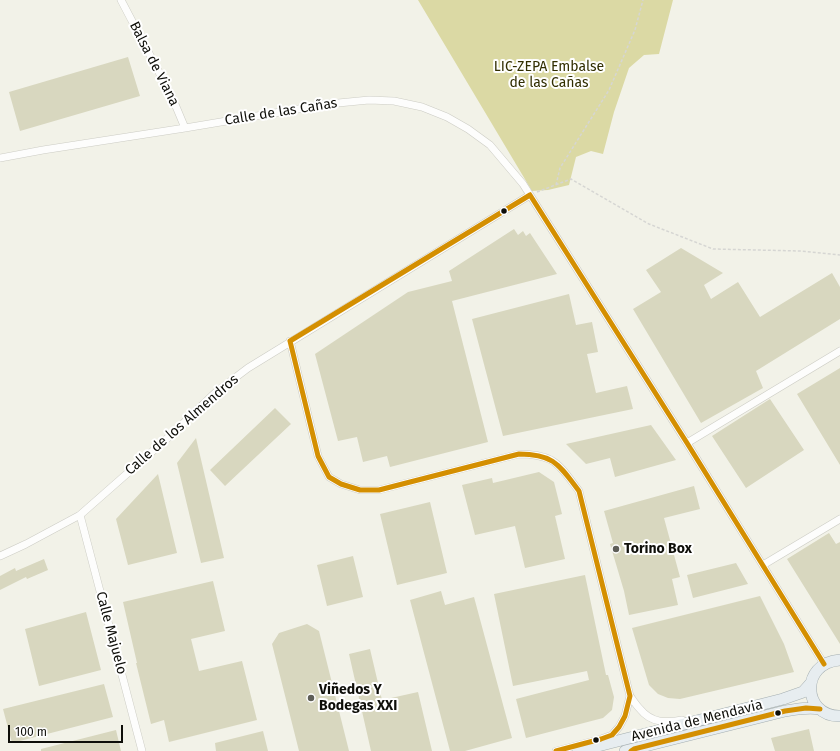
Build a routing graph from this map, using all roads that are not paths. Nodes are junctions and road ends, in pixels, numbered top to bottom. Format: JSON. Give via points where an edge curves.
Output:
{"nodes":[{"id":1,"x":121,"y":0,"type":"edge"},
{"id":2,"x":185,"y":128,"type":"junction"},
{"id":3,"x":0,"y":158,"type":"edge"},
{"id":4,"x":530,"y":194,"type":"junction"},
{"id":5,"x":290,"y":341,"type":"junction"},
{"id":6,"x":840,"y":350,"type":"edge"},
{"id":7,"x":687,"y":442,"type":"junction"},
{"id":8,"x":80,"y":515,"type":"junction"},
{"id":9,"x":840,"y":519,"type":"edge"},
{"id":10,"x":0,"y":556,"type":"edge"},
{"id":11,"x":763,"y":565,"type":"junction"},
{"id":12,"x":840,"y":660,"type":"edge"},
{"id":13,"x":824,"y":664,"type":"junction"},
{"id":14,"x":811,"y":682,"type":"junction"},
{"id":15,"x":630,"y":696,"type":"junction"},
{"id":16,"x":820,"y":709,"type":"junction"},
{"id":17,"x":739,"y":710,"type":"junction"},
{"id":18,"x":840,"y":716,"type":"edge"},
{"id":19,"x":630,"y":750,"type":"edge"},
{"id":20,"x":142,"y":751,"type":"edge"},
{"id":21,"x":556,"y":751,"type":"edge"},
{"id":22,"x":578,"y":751,"type":"edge"}],
"edges":[{"from":1,"to":2,"type":"street","name":"Balsa de Viana","via":[[172,97]]},
{"from":2,"to":3,"type":"street","name":"Calle de las Cañas"},
{"from":2,"to":4,"type":"street","name":"Calle de las Cañas","via":[[328,104],[394,100],[429,109],[468,129],[490,145]]},
{"from":4,"to":5,"type":"street","name":"Calle de los Almendros"},
{"from":4,"to":7,"type":"street","name":"Calle de las Cañas"},
{"from":5,"to":8,"type":"street","name":"Calle de los Almendros","via":[[215,393]]},
{"from":5,"to":15,"type":"street","via":[[318,456],[329,477],[341,484],[360,490],[379,490],[519,454],[551,460],[566,473],[579,491]]},
{"from":6,"to":7,"type":"street"},
{"from":7,"to":11,"type":"street","name":"Calle de las Cañas"},
{"from":8,"to":10,"type":"street","name":"Calle de los Almendros"},
{"from":8,"to":20,"type":"street","name":"Calle Majuelo"},
{"from":9,"to":11,"type":"street"},
{"from":11,"to":13,"type":"street","name":"Calle de las Cañas"},
{"from":12,"to":13,"type":"main road"},
{"from":13,"to":14,"type":"main road","name":"Avenida de Mendavia"},
{"from":14,"to":16,"type":"main road","via":[[814,702]]},
{"from":14,"to":17,"type":"main road","name":"Avenida de Mendavia","via":[[803,692]]},
{"from":15,"to":17,"type":"street","via":[[640,710],[658,721],[682,720],[727,708]]},
{"from":15,"to":21,"type":"street","name":"Avenida de Mendavia","via":[[620,727],[612,735]]},
{"from":16,"to":18,"type":"main road","name":"Avenida de Mendavia","via":[[827,714]]},
{"from":16,"to":19,"type":"main road","name":"Avenida de Mendavia","via":[[785,711]]},
{"from":17,"to":22,"type":"main road","name":"Avenida de Mendavia"}]}
